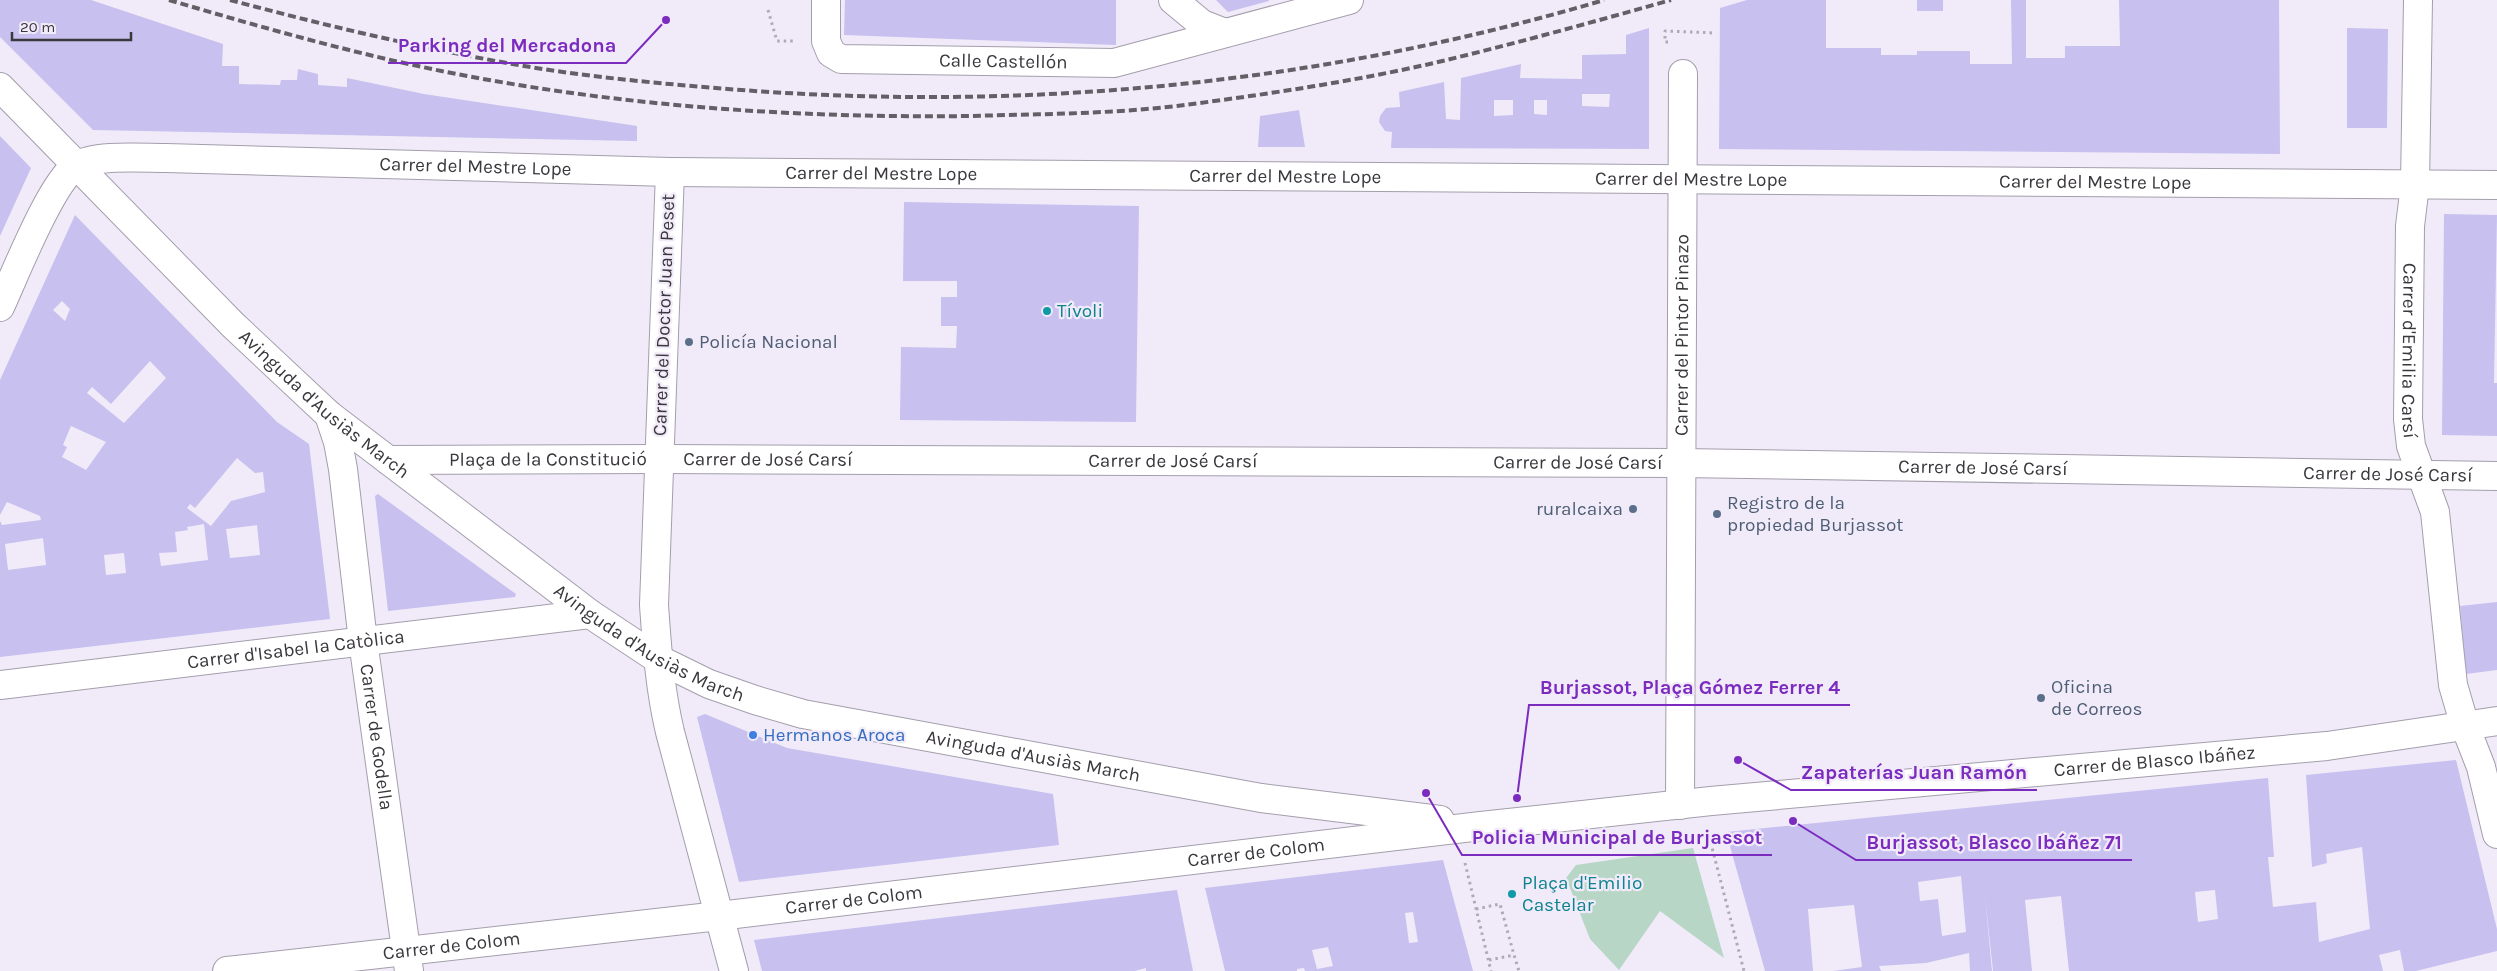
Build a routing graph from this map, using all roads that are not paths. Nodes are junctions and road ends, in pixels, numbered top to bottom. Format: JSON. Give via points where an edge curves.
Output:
{"nodes":[{"id":1,"x":826,"y":0,"type":"edge"},
{"id":2,"x":1173,"y":0,"type":"edge"},
{"id":3,"x":1349,"y":0,"type":"edge"},
{"id":4,"x":2418,"y":0,"type":"edge"},
{"id":5,"x":1226,"y":33,"type":"junction"},
{"id":6,"x":1683,"y":74,"type":"dead end"},
{"id":7,"x":0,"y":87,"type":"edge"},
{"id":8,"x":76,"y":166,"type":"junction"},
{"id":9,"x":670,"y":172,"type":"junction"},
{"id":10,"x":1683,"y":178,"type":"junction"},
{"id":11,"x":2415,"y":185,"type":"junction"},
{"id":12,"x":2497,"y":185,"type":"edge"},
{"id":13,"x":0,"y":307,"type":"edge"},
{"id":14,"x":329,"y":416,"type":"junction"},
{"id":15,"x":659,"y":459,"type":"junction"},
{"id":16,"x":388,"y":460,"type":"junction"},
{"id":17,"x":1681,"y":464,"type":"junction"},
{"id":18,"x":2424,"y":476,"type":"junction"},
{"id":19,"x":2497,"y":476,"type":"edge"},
{"id":20,"x":590,"y":614,"type":"junction"},
{"id":21,"x":363,"y":641,"type":"junction"},
{"id":22,"x":658,"y":659,"type":"junction"},
{"id":23,"x":0,"y":685,"type":"edge"},
{"id":24,"x":2497,"y":721,"type":"edge"},
{"id":25,"x":2465,"y":726,"type":"junction"},
{"id":26,"x":1680,"y":805,"type":"junction"},
{"id":27,"x":1470,"y":827,"type":"junction"},
{"id":28,"x":2497,"y":834,"type":"edge"},
{"id":29,"x":719,"y":916,"type":"junction"},
{"id":30,"x":408,"y":961,"type":"edge"},
{"id":31,"x":227,"y":971,"type":"edge"},
{"id":32,"x":734,"y":971,"type":"edge"}],
"edges":[{"from":1,"to":5,"type":"street","name":"Calle Castellón","via":[[826,40],[831,53],[841,58],[1114,63]]},
{"from":2,"to":5,"type":"street","via":[[1202,24]]},
{"from":3,"to":5,"type":"street","name":"Calle Castellón"},
{"from":4,"to":11,"type":"street","name":"Carrer d'Emilia Carsí"},
{"from":6,"to":10,"type":"street","name":"Carrer del Pintor Pinazo"},
{"from":7,"to":8,"type":"street","name":"Avinguda d'Ausiàs March"},
{"from":8,"to":9,"type":"street","name":"Carrer del Mestre Lope","via":[[97,160],[166,158]]},
{"from":8,"to":13,"type":"street","via":[[51,198]]},
{"from":8,"to":14,"type":"street","name":"Avinguda d'Ausiàs March","via":[[233,325]]},
{"from":9,"to":10,"type":"street","name":"Carrer del Mestre Lope"},
{"from":9,"to":15,"type":"street","name":"Carrer del Doctor Juan Peset"},
{"from":10,"to":11,"type":"street","name":"Carrer del Mestre Lope"},
{"from":10,"to":17,"type":"street","name":"Carrer del Pintor Pinazo"},
{"from":11,"to":12,"type":"street","name":"Carrer del Mestre Lope"},
{"from":11,"to":18,"type":"street","name":"Carrer d'Emilia Carsí","via":[[2410,226],[2408,419],[2411,446]]},
{"from":14,"to":16,"type":"street","name":"Avinguda d'Ausiàs March"},
{"from":14,"to":21,"type":"street","name":"Carrer de Godella","via":[[343,469]]},
{"from":15,"to":16,"type":"street","name":"Plaça de la Constitució"},
{"from":15,"to":17,"type":"street","name":"Carrer de José Carsí"},
{"from":15,"to":22,"type":"street","name":"Plaça de la Constitució","via":[[654,605]]},
{"from":16,"to":20,"type":"street","name":"Avinguda d'Ausiàs March"},
{"from":17,"to":18,"type":"street","name":"Carrer de José Carsí"},
{"from":17,"to":26,"type":"street","name":"Carrer del Pintor Pinazo"},
{"from":18,"to":19,"type":"street","name":"Carrer de José Carsí"},
{"from":18,"to":25,"type":"street","name":"Carrer d'Emilia Carsí","via":[[2435,512],[2453,685]]},
{"from":20,"to":21,"type":"street","name":"Carrer d'Isabel la Catòlica"},
{"from":20,"to":22,"type":"street","name":"Avinguda d'Ausiàs March"},
{"from":21,"to":23,"type":"street","name":"Carrer d'Isabel la Catòlica"},
{"from":21,"to":30,"type":"street","name":"Carrer de Godella"},
{"from":22,"to":27,"type":"street","name":"Avinguda d'Ausiàs March","via":[[709,684],[803,714],[1261,798]]},
{"from":22,"to":29,"type":"street","name":"Plaça de la Constitució","via":[[662,700]]},
{"from":24,"to":25,"type":"street","name":"Carrer de Blasco Ibáñez"},
{"from":25,"to":26,"type":"street","name":"Carrer de Blasco Ibáñez","via":[[2317,746]]},
{"from":25,"to":28,"type":"street","name":"Carrer d'Emilia Carsí","via":[[2481,767]]},
{"from":26,"to":27,"type":"street","name":"Carrer de Blasco Ibáñez"},
{"from":27,"to":29,"type":"street","name":"Carrer de Colom"},
{"from":29,"to":30,"type":"street","name":"Carrer de Colom"},
{"from":29,"to":32,"type":"street","name":"Plaça de la Constitució"},
{"from":30,"to":31,"type":"street","name":"Carrer de Colom"}]}
